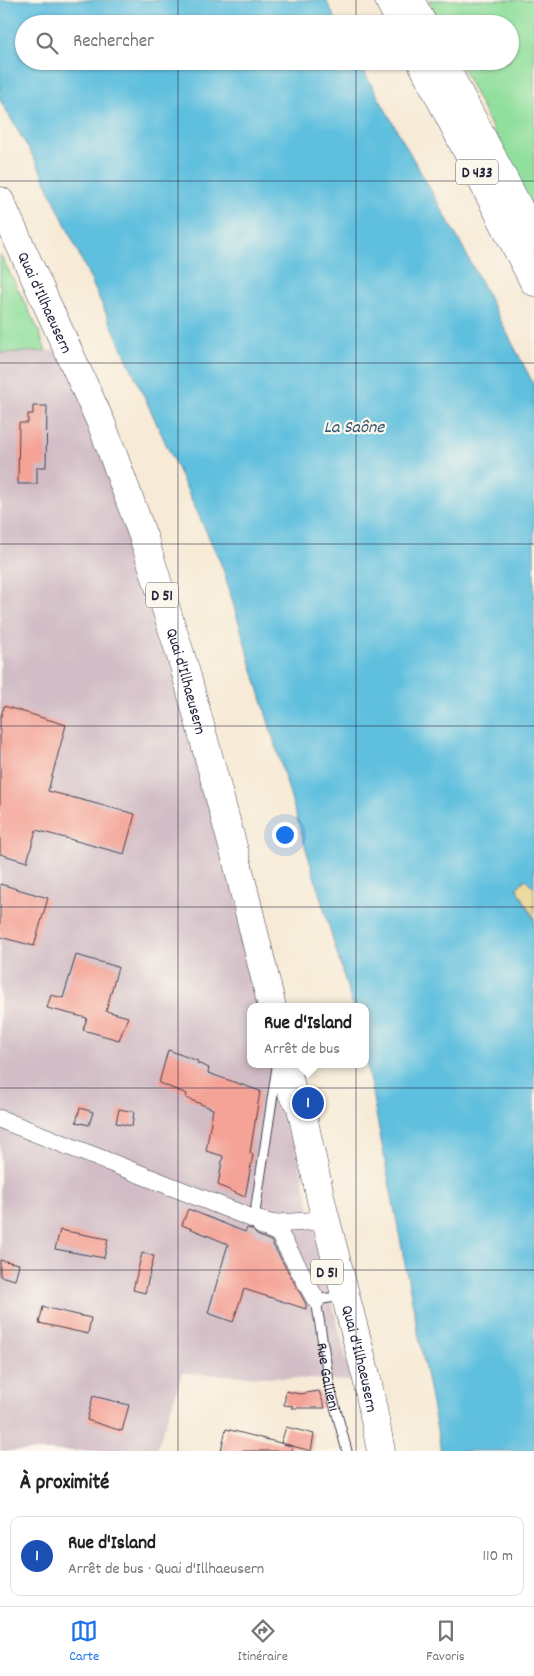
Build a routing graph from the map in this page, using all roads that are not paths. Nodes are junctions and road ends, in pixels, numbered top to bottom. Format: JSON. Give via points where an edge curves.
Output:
{"nodes":[{"id":1,"x":389,"y":0,"type":"edge"},
{"id":2,"x":410,"y":0,"type":"edge"},
{"id":3,"x":396,"y":15,"type":"edge"},
{"id":4,"x":418,"y":15,"type":"edge"},
{"id":5,"x":426,"y":70,"type":"edge"},
{"id":6,"x":446,"y":70,"type":"edge"},
{"id":7,"x":0,"y":201,"type":"edge"},
{"id":8,"x":527,"y":232,"type":"edge"},
{"id":9,"x":534,"y":282,"type":"edge"},
{"id":10,"x":271,"y":1003,"type":"edge"},
{"id":11,"x":277,"y":1068,"type":"edge"},
{"id":12,"x":287,"y":1068,"type":"edge"},
{"id":13,"x":0,"y":1119,"type":"edge"},
{"id":14,"x":254,"y":1215,"type":"junction"},
{"id":15,"x":320,"y":1221,"type":"junction"},
{"id":16,"x":331,"y":1298,"type":"junction"},
{"id":17,"x":348,"y":1451,"type":"edge"},
{"id":18,"x":366,"y":1451,"type":"edge"},
{"id":19,"x":381,"y":1451,"type":"edge"}],
"edges":[{"from":1,"to":3,"type":"main road"},
{"from":2,"to":4,"type":"main road"},
{"from":5,"to":8,"type":"main road","number":"D 433"},
{"from":6,"to":8,"type":"main road","number":"D 433"},
{"from":7,"to":10,"type":"main road","name":"Quai d'Illhaeusern","number":"D 51","via":[[102,425],[144,539],[192,695]]},
{"from":8,"to":9,"type":"main road","number":"D 433"},
{"from":11,"to":14,"type":"lane"},
{"from":12,"to":15,"type":"main road","name":"Quai d'Illhaeusern","number":"D 51","via":[[292,1093],[289,1105]]},
{"from":13,"to":14,"type":"street"},
{"from":14,"to":15,"type":"street","via":[[272,1224]]},
{"from":14,"to":16,"type":"street","name":"Rue Gallieni","via":[[262,1226],[279,1233]]},
{"from":15,"to":16,"type":"main road","name":"Quai d'Illhaeusern","number":"D 51"},
{"from":16,"to":17,"type":"lane","name":"Rue Gallieni","via":[[330,1388]]},
{"from":16,"to":18,"type":"main road","name":"Quai d'Illhaeusern","number":"D 51"},
{"from":16,"to":19,"type":"main road","name":"Quai d'Illhaeusern","number":"D 51","via":[[367,1379]]}]}
